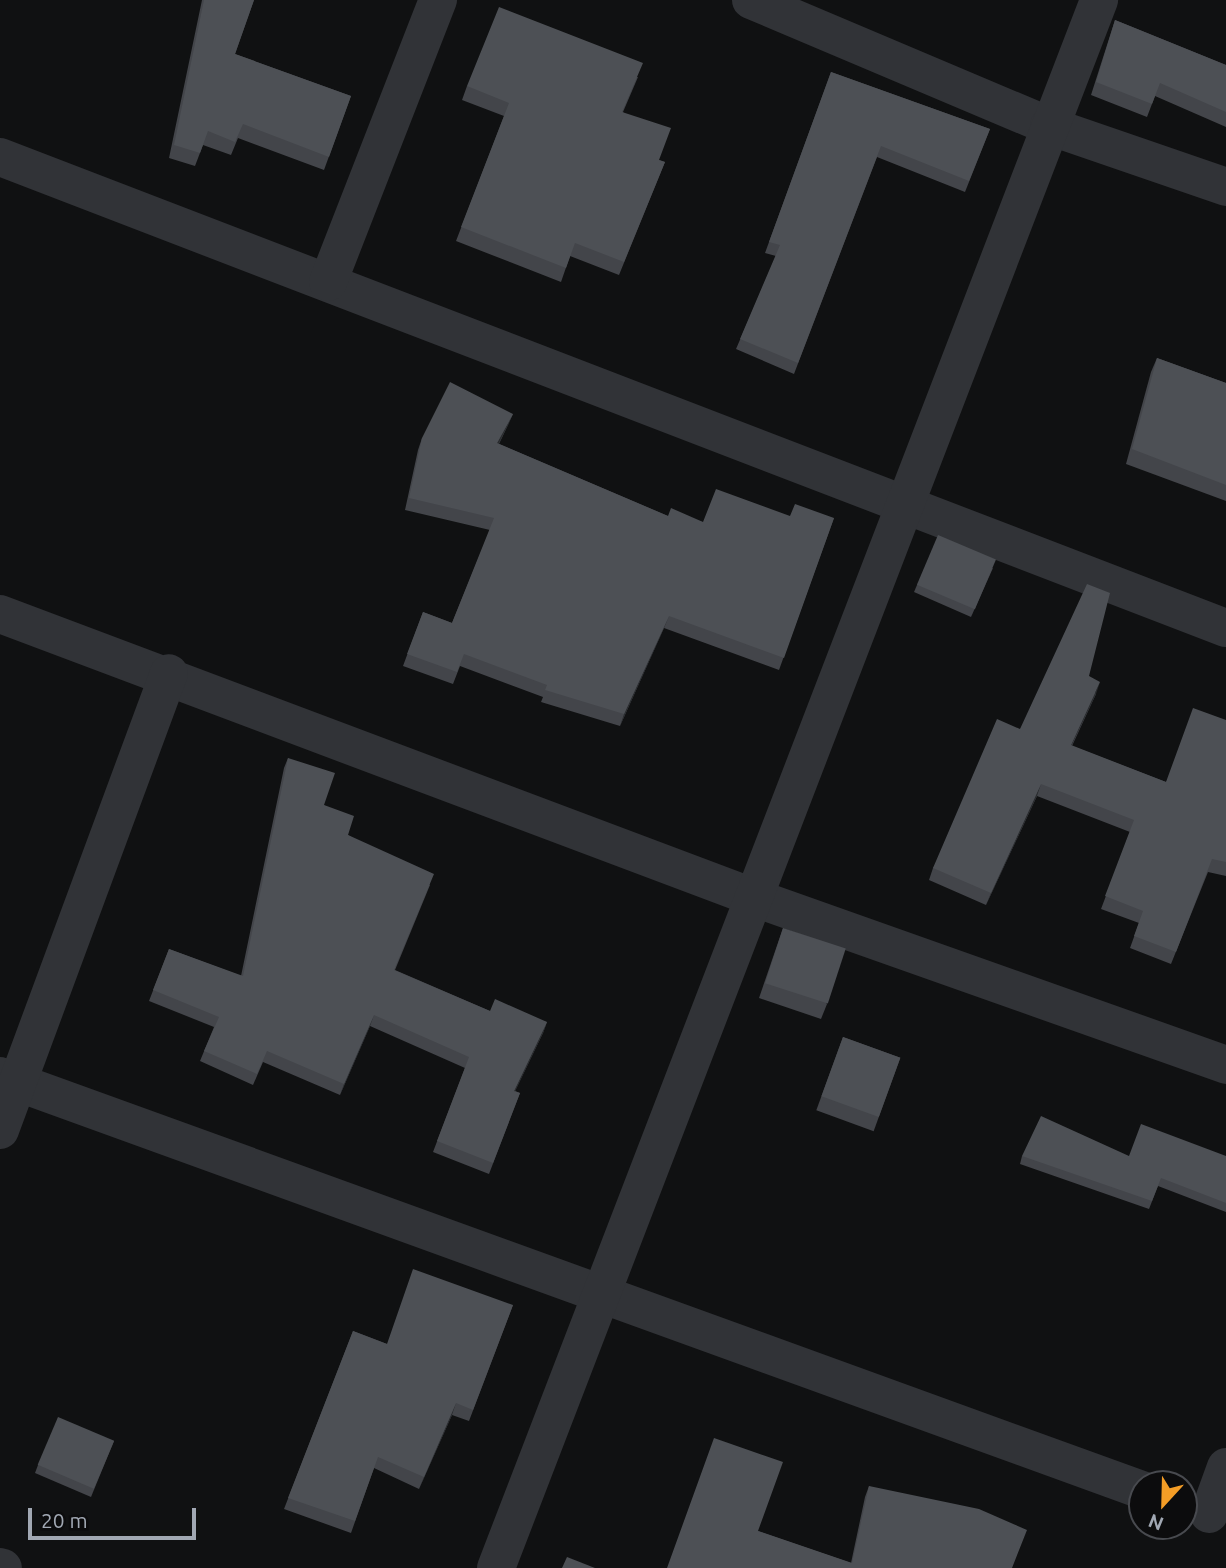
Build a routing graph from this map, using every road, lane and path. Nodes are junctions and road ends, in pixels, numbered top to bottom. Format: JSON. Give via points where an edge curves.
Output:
{"nodes":[{"id":1,"x":438,"y":0,"type":"edge"},
{"id":2,"x":751,"y":0,"type":"edge"},
{"id":3,"x":1099,"y":0,"type":"edge"},
{"id":4,"x":1049,"y":126,"type":"junction"},
{"id":5,"x":0,"y":157,"type":"edge"},
{"id":6,"x":1226,"y":187,"type":"edge"},
{"id":7,"x":328,"y":282,"type":"junction"},
{"id":8,"x":907,"y":503,"type":"junction"},
{"id":9,"x":0,"y":614,"type":"edge"},
{"id":10,"x":1226,"y":628,"type":"edge"},
{"id":11,"x":169,"y":673,"type":"junction"},
{"id":12,"x":755,"y":898,"type":"junction"},
{"id":13,"x":1226,"y":1065,"type":"edge"},
{"id":14,"x":9,"y":1079,"type":"edge"},
{"id":15,"x":0,"y":1130,"type":"edge"},
{"id":16,"x":605,"y":1293,"type":"junction"},
{"id":17,"x":1226,"y":1467,"type":"edge"},
{"id":18,"x":1128,"y":1484,"type":"edge"},
{"id":19,"x":1206,"y":1513,"type":"edge"},
{"id":20,"x":496,"y":1568,"type":"edge"}],
"edges":[{"from":1,"to":7,"type":"street"},
{"from":2,"to":4,"type":"street"},
{"from":3,"to":4,"type":"street"},
{"from":4,"to":6,"type":"street"},
{"from":4,"to":8,"type":"street"},
{"from":5,"to":7,"type":"street"},
{"from":7,"to":8,"type":"street"},
{"from":8,"to":10,"type":"street"},
{"from":8,"to":12,"type":"street"},
{"from":9,"to":11,"type":"street"},
{"from":11,"to":12,"type":"street"},
{"from":11,"to":14,"type":"street"},
{"from":12,"to":13,"type":"street"},
{"from":12,"to":16,"type":"street"},
{"from":14,"to":15,"type":"street"},
{"from":14,"to":16,"type":"street"},
{"from":16,"to":18,"type":"street"},
{"from":16,"to":20,"type":"street"},
{"from":17,"to":19,"type":"street"}]}
